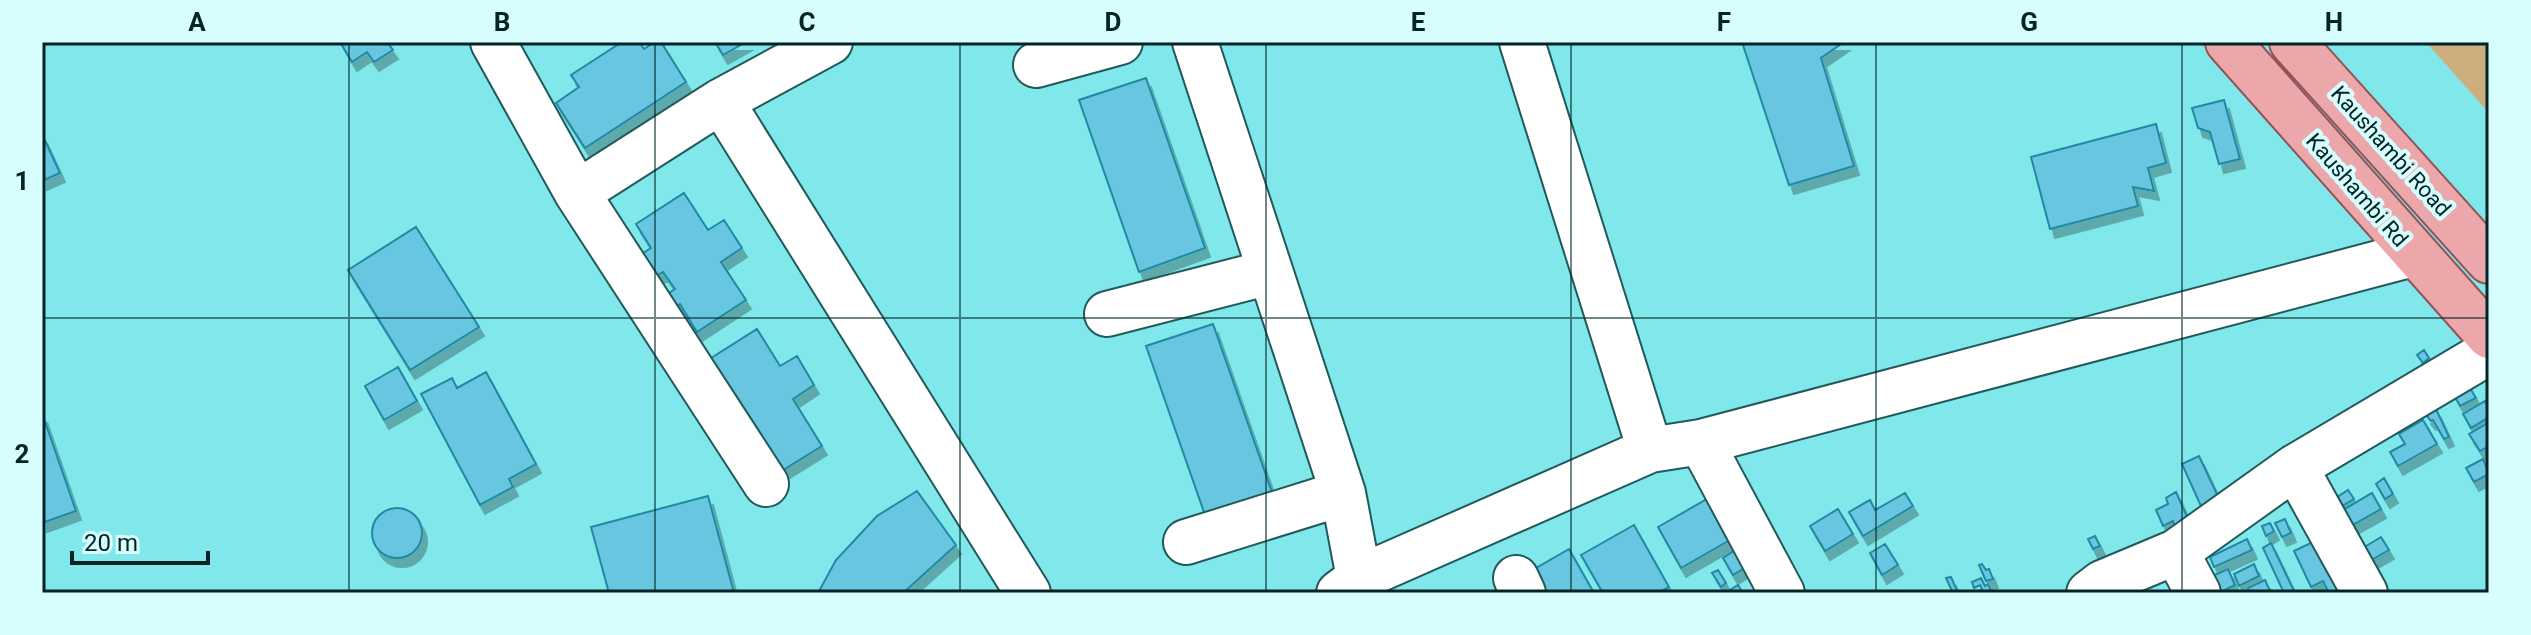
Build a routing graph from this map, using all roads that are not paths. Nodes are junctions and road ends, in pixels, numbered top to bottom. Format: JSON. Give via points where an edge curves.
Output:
{"nodes":[{"id":1,"x":493,"y":42,"type":"edge"},
{"id":2,"x":830,"y":42,"type":"edge"},
{"id":3,"x":1120,"y":42,"type":"edge"},
{"id":4,"x":1195,"y":42,"type":"edge"},
{"id":5,"x":1522,"y":42,"type":"edge"},
{"id":6,"x":2228,"y":42,"type":"edge"},
{"id":7,"x":2292,"y":42,"type":"edge"},
{"id":8,"x":1036,"y":65,"type":"dead end"},
{"id":9,"x":721,"y":101,"type":"junction"},
{"id":10,"x":577,"y":193,"type":"junction"},
{"id":11,"x":2413,"y":254,"type":"junction"},
{"id":12,"x":2489,"y":261,"type":"edge"},
{"id":13,"x":1270,"y":272,"type":"junction"},
{"id":14,"x":1107,"y":314,"type":"dead end"},
{"id":15,"x":2489,"y":336,"type":"edge"},
{"id":16,"x":2489,"y":352,"type":"edge"},
{"id":17,"x":1701,"y":442,"type":"junction"},
{"id":18,"x":1650,"y":450,"type":"junction"},
{"id":19,"x":2295,"y":467,"type":"junction"},
{"id":20,"x":766,"y":484,"type":"dead end"},
{"id":21,"x":1343,"y":493,"type":"junction"},
{"id":22,"x":1186,"y":542,"type":"dead end"},
{"id":23,"x":2176,"y":552,"type":"junction"},
{"id":24,"x":1349,"y":585,"type":"edge"},
{"id":25,"x":1028,"y":593,"type":"edge"},
{"id":26,"x":1782,"y":593,"type":"edge"},
{"id":27,"x":2089,"y":593,"type":"edge"},
{"id":28,"x":2198,"y":593,"type":"edge"},
{"id":29,"x":2365,"y":593,"type":"edge"}],
"edges":[{"from":1,"to":10,"type":"street"},
{"from":2,"to":9,"type":"street"},
{"from":3,"to":8,"type":"street"},
{"from":4,"to":13,"type":"street"},
{"from":5,"to":18,"type":"street"},
{"from":6,"to":11,"type":"main road","name":"Kaushambi Rd"},
{"from":7,"to":12,"type":"main road","name":"Kaushambi Road"},
{"from":9,"to":10,"type":"street"},
{"from":9,"to":25,"type":"street"},
{"from":10,"to":20,"type":"street"},
{"from":11,"to":15,"type":"main road","name":"Kaushambi Rd"},
{"from":11,"to":17,"type":"street"},
{"from":13,"to":14,"type":"street"},
{"from":13,"to":21,"type":"street"},
{"from":16,"to":19,"type":"street"},
{"from":17,"to":18,"type":"street"},
{"from":17,"to":26,"type":"street"},
{"from":18,"to":24,"type":"street"},
{"from":19,"to":23,"type":"street"},
{"from":19,"to":29,"type":"street"},
{"from":21,"to":22,"type":"street"},
{"from":21,"to":24,"type":"street"},
{"from":23,"to":27,"type":"street"},
{"from":23,"to":28,"type":"street"}]}
